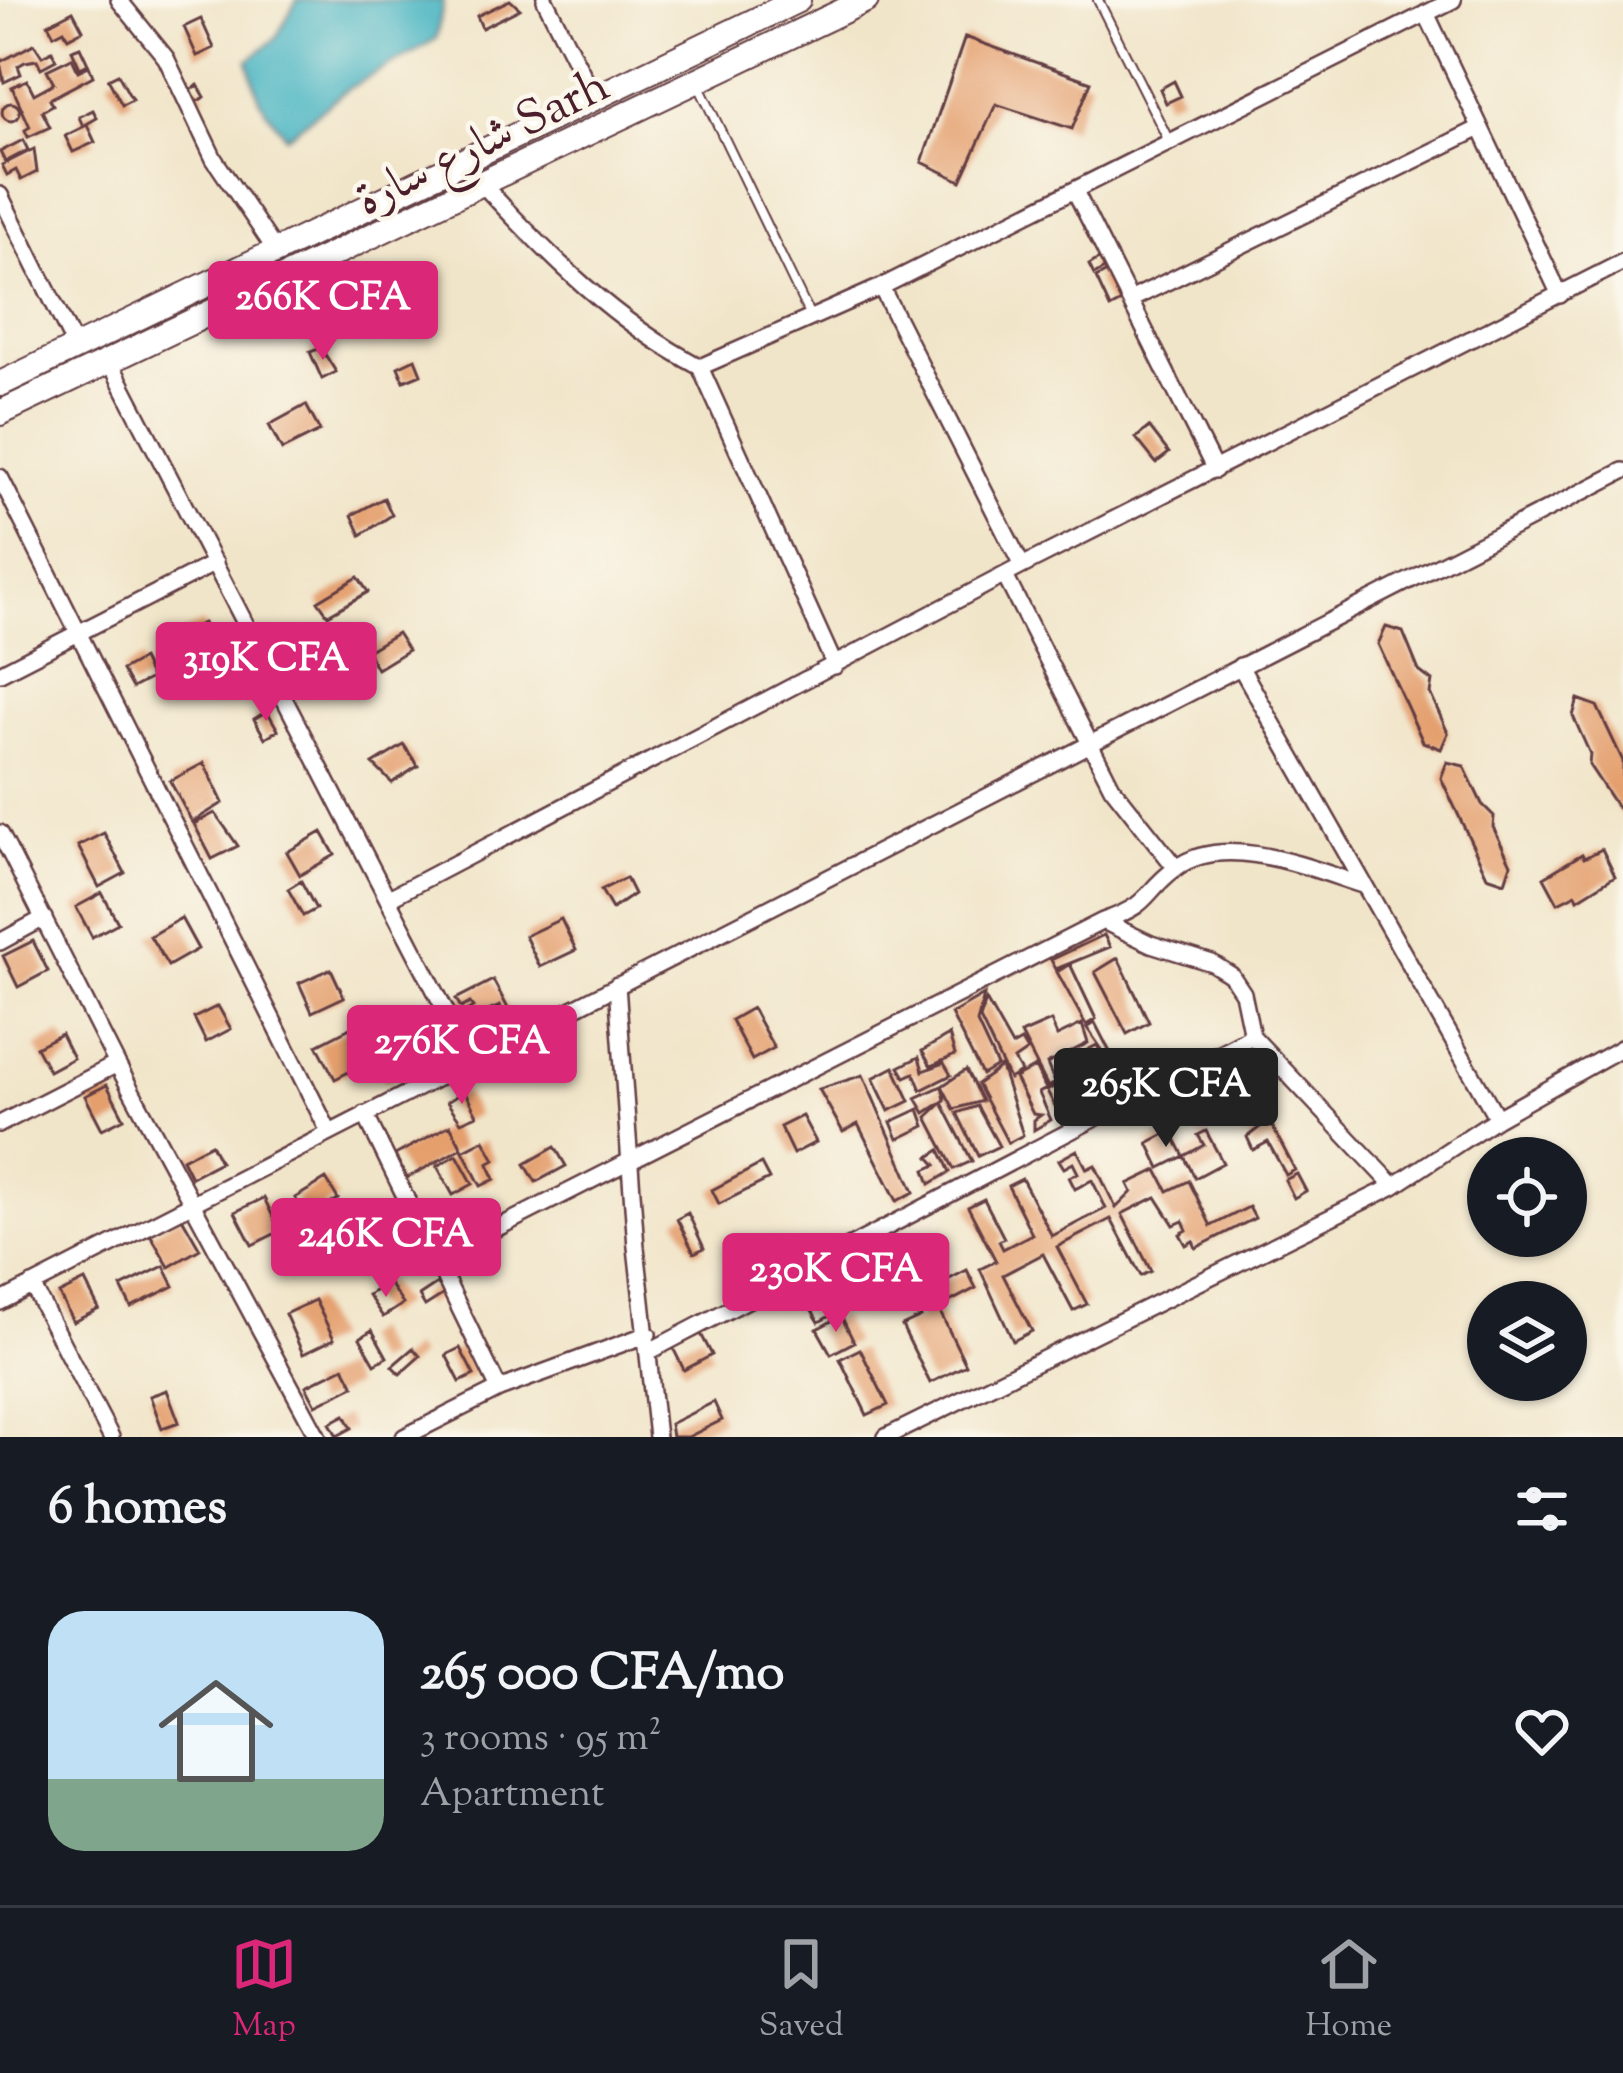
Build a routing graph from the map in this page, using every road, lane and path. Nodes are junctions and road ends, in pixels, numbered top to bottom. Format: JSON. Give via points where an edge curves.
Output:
{"nodes":[{"id":1,"x":119,"y":0,"type":"edge"},
{"id":2,"x":545,"y":0,"type":"edge"},
{"id":3,"x":866,"y":0,"type":"edge"},
{"id":4,"x":1098,"y":0,"type":"edge"},
{"id":5,"x":1453,"y":0,"type":"edge"},
{"id":6,"x":783,"y":3,"type":"edge"},
{"id":7,"x":1426,"y":14,"type":"junction"},
{"id":8,"x":697,"y":83,"type":"junction"},
{"id":9,"x":595,"y":99,"type":"junction"},
{"id":10,"x":1478,"y":129,"type":"junction"},
{"id":11,"x":1170,"y":144,"type":"junction"},
{"id":12,"x":484,"y":186,"type":"junction"},
{"id":13,"x":1075,"y":191,"type":"junction"},
{"id":14,"x":0,"y":195,"type":"edge"},
{"id":15,"x":276,"y":251,"type":"junction"},
{"id":16,"x":1623,"y":262,"type":"edge"},
{"id":17,"x":881,"y":286,"type":"junction"},
{"id":18,"x":1560,"y":295,"type":"junction"},
{"id":19,"x":1130,"y":300,"type":"junction"},
{"id":20,"x":811,"y":317,"type":"junction"},
{"id":21,"x":76,"y":346,"type":"junction"},
{"id":22,"x":110,"y":362,"type":"junction"},
{"id":23,"x":700,"y":367,"type":"junction"},
{"id":24,"x":0,"y":384,"type":"edge"},
{"id":25,"x":0,"y":413,"type":"edge"},
{"id":26,"x":1215,"y":470,"type":"junction"},
{"id":27,"x":1623,"y":471,"type":"edge"},
{"id":28,"x":0,"y":477,"type":"edge"},
{"id":29,"x":215,"y":562,"type":"junction"},
{"id":30,"x":1022,"y":566,"type":"junction"},
{"id":31,"x":1005,"y":576,"type":"junction"},
{"id":32,"x":77,"y":630,"type":"junction"},
{"id":33,"x":835,"y":666,"type":"junction"},
{"id":34,"x":1240,"y":666,"type":"junction"},
{"id":35,"x":0,"y":673,"type":"edge"},
{"id":36,"x":1090,"y":742,"type":"junction"},
{"id":37,"x":0,"y":833,"type":"edge"},
{"id":38,"x":1176,"y":868,"type":"junction"},
{"id":39,"x":1365,"y":886,"type":"junction"},
{"id":40,"x":389,"y":898,"type":"junction"},
{"id":41,"x":44,"y":919,"type":"junction"},
{"id":42,"x":1103,"y":921,"type":"junction"},
{"id":43,"x":0,"y":942,"type":"edge"},
{"id":44,"x":617,"y":986,"type":"junction"},
{"id":45,"x":1252,"y":1036,"type":"junction"},
{"id":46,"x":1623,"y":1047,"type":"edge"},
{"id":47,"x":471,"y":1060,"type":"junction"},
{"id":48,"x":117,"y":1064,"type":"junction"},
{"id":49,"x":364,"y":1114,"type":"junction"},
{"id":50,"x":1497,"y":1118,"type":"junction"},
{"id":51,"x":0,"y":1124,"type":"edge"},
{"id":52,"x":329,"y":1132,"type":"junction"},
{"id":53,"x":630,"y":1158,"type":"junction"},
{"id":54,"x":1394,"y":1186,"type":"junction"},
{"id":55,"x":191,"y":1200,"type":"junction"},
{"id":56,"x":438,"y":1258,"type":"junction"},
{"id":57,"x":32,"y":1285,"type":"junction"},
{"id":58,"x":0,"y":1302,"type":"edge"},
{"id":59,"x":649,"y":1342,"type":"junction"},
{"id":60,"x":500,"y":1389,"type":"junction"},
{"id":61,"x":111,"y":1437,"type":"edge"},
{"id":62,"x":318,"y":1437,"type":"edge"},
{"id":63,"x":404,"y":1437,"type":"edge"},
{"id":64,"x":657,"y":1437,"type":"edge"},
{"id":65,"x":886,"y":1437,"type":"edge"}],
"edges":[{"from":1,"to":15,"type":"street","via":[[166,58],[214,158]]},
{"from":2,"to":9,"type":"street"},
{"from":3,"to":8,"type":"highway","name":"شارع سارة Sarh"},
{"from":4,"to":11,"type":"lane"},
{"from":5,"to":7,"type":"street"},
{"from":6,"to":9,"type":"highway","name":"شارع سارة Sarh"},
{"from":7,"to":10,"type":"street"},
{"from":7,"to":11,"type":"street"},
{"from":8,"to":12,"type":"highway","name":"شارع سارة Sarh"},
{"from":8,"to":20,"type":"lane"},
{"from":9,"to":15,"type":"highway","name":"شارع سارة Sarh"},
{"from":10,"to":18,"type":"street"},
{"from":10,"to":19,"type":"street"},
{"from":11,"to":13,"type":"street"},
{"from":12,"to":22,"type":"highway","name":"شارع سارة Sarh"},
{"from":12,"to":23,"type":"street","via":[[564,272]]},
{"from":13,"to":17,"type":"street"},
{"from":13,"to":19,"type":"street"},
{"from":14,"to":21,"type":"street"},
{"from":15,"to":21,"type":"highway","name":"شارع سارة Sarh"},
{"from":16,"to":18,"type":"street"},
{"from":17,"to":20,"type":"street"},
{"from":17,"to":30,"type":"street"},
{"from":18,"to":26,"type":"street"},
{"from":19,"to":26,"type":"street"},
{"from":20,"to":23,"type":"street"},
{"from":21,"to":24,"type":"highway","name":"شارع سارة Sarh"},
{"from":22,"to":25,"type":"highway","name":"شارع سارة Sarh"},
{"from":22,"to":29,"type":"street"},
{"from":23,"to":33,"type":"street"},
{"from":26,"to":30,"type":"street"},
{"from":27,"to":34,"type":"street"},
{"from":28,"to":32,"type":"street"},
{"from":29,"to":32,"type":"street"},
{"from":29,"to":40,"type":"street"},
{"from":30,"to":31,"type":"street"},
{"from":31,"to":33,"type":"street"},
{"from":31,"to":36,"type":"street"},
{"from":32,"to":35,"type":"street"},
{"from":32,"to":52,"type":"street"},
{"from":33,"to":40,"type":"street"},
{"from":34,"to":36,"type":"street"},
{"from":34,"to":39,"type":"street"},
{"from":36,"to":38,"type":"street","via":[[1124,805]]},
{"from":36,"to":44,"type":"street"},
{"from":37,"to":41,"type":"street"},
{"from":38,"to":39,"type":"street","via":[[1233,854]]},
{"from":38,"to":42,"type":"street","via":[[1142,907]]},
{"from":39,"to":50,"type":"street"},
{"from":40,"to":47,"type":"street"},
{"from":41,"to":43,"type":"street"},
{"from":41,"to":48,"type":"street"},
{"from":42,"to":45,"type":"street","via":[[1231,975]]},
{"from":42,"to":53,"type":"street"},
{"from":44,"to":47,"type":"street"},
{"from":44,"to":53,"type":"street"},
{"from":45,"to":54,"type":"street"},
{"from":45,"to":59,"type":"street"},
{"from":46,"to":50,"type":"street"},
{"from":47,"to":49,"type":"street"},
{"from":48,"to":51,"type":"street"},
{"from":48,"to":55,"type":"street"},
{"from":49,"to":52,"type":"street"},
{"from":49,"to":56,"type":"street"},
{"from":50,"to":54,"type":"street"},
{"from":52,"to":55,"type":"street"},
{"from":53,"to":56,"type":"street"},
{"from":53,"to":59,"type":"street"},
{"from":54,"to":65,"type":"street"},
{"from":55,"to":57,"type":"street"},
{"from":55,"to":62,"type":"street"},
{"from":56,"to":60,"type":"street"},
{"from":57,"to":58,"type":"street"},
{"from":57,"to":61,"type":"street"},
{"from":59,"to":60,"type":"street"},
{"from":59,"to":64,"type":"street"},
{"from":60,"to":63,"type":"street"}]}
